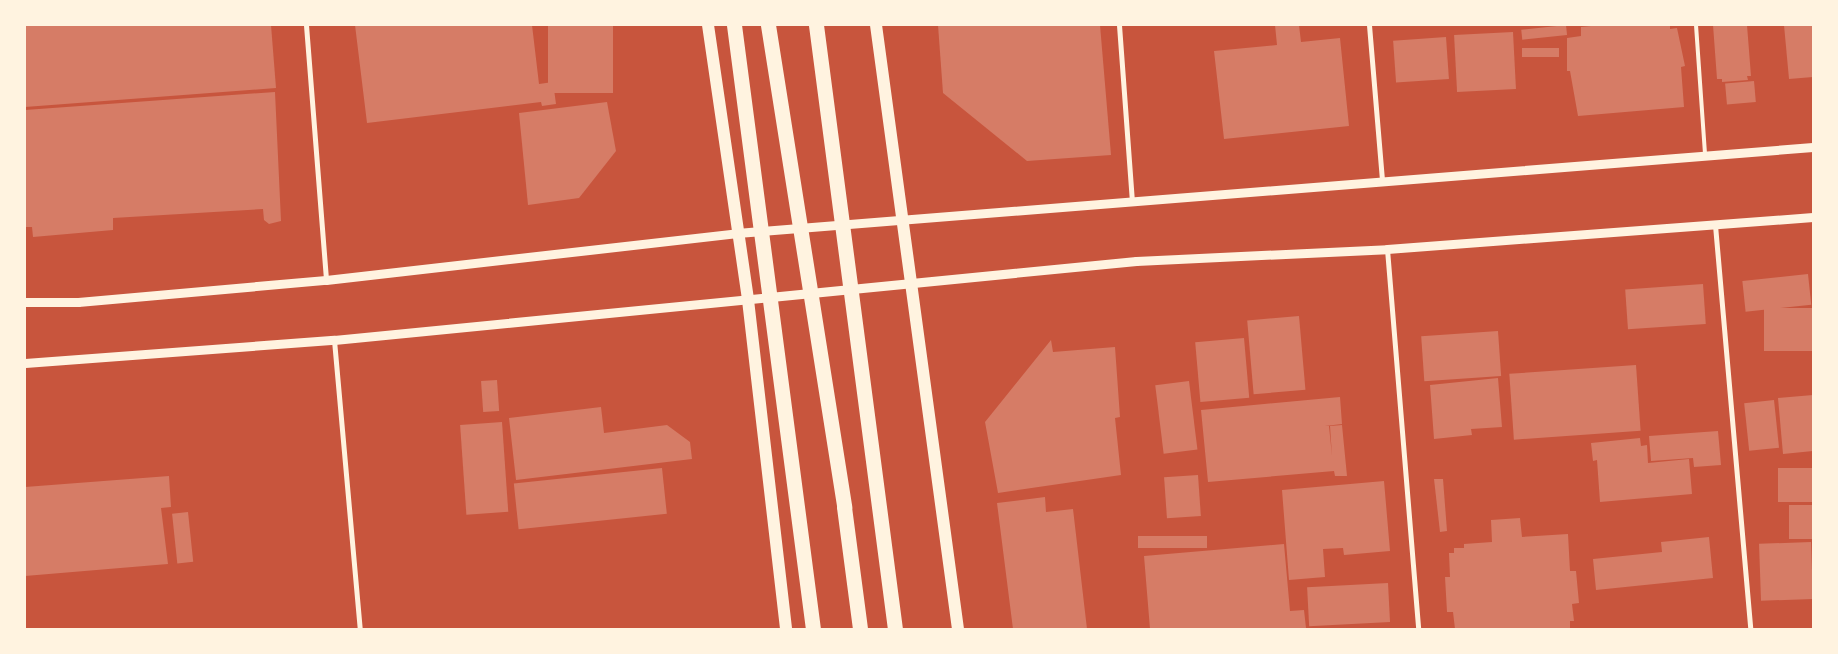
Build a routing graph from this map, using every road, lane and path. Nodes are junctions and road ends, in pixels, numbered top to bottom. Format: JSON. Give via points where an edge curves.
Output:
{"nodes":[{"id":1,"x":306,"y":25,"type":"edge"},
{"id":2,"x":708,"y":25,"type":"edge"},
{"id":3,"x":734,"y":25,"type":"edge"},
{"id":4,"x":768,"y":25,"type":"edge"},
{"id":5,"x":816,"y":25,"type":"edge"},
{"id":6,"x":876,"y":25,"type":"edge"},
{"id":7,"x":1119,"y":25,"type":"edge"},
{"id":8,"x":1369,"y":25,"type":"edge"},
{"id":9,"x":1696,"y":25,"type":"edge"},
{"id":10,"x":1813,"y":147,"type":"edge"},
{"id":11,"x":1706,"y":156,"type":"junction"},
{"id":12,"x":1382,"y":181,"type":"junction"},
{"id":13,"x":1132,"y":201,"type":"junction"},
{"id":14,"x":1813,"y":217,"type":"edge"},
{"id":15,"x":904,"y":219,"type":"junction"},
{"id":16,"x":1715,"y":225,"type":"junction"},
{"id":17,"x":737,"y":233,"type":"junction"},
{"id":18,"x":1387,"y":249,"type":"junction"},
{"id":19,"x":326,"y":280,"type":"junction"},
{"id":20,"x":912,"y":285,"type":"junction"},
{"id":21,"x":748,"y":300,"type":"junction"},
{"id":22,"x":25,"y":302,"type":"edge"},
{"id":23,"x":334,"y":340,"type":"junction"},
{"id":24,"x":25,"y":363,"type":"edge"},
{"id":25,"x":360,"y":629,"type":"edge"},
{"id":26,"x":786,"y":629,"type":"edge"},
{"id":27,"x":813,"y":629,"type":"edge"},
{"id":28,"x":860,"y":629,"type":"edge"},
{"id":29,"x":895,"y":629,"type":"edge"},
{"id":30,"x":958,"y":629,"type":"edge"},
{"id":31,"x":1418,"y":629,"type":"edge"},
{"id":32,"x":1750,"y":629,"type":"edge"}],
"edges":[{"from":1,"to":19,"type":"street"},
{"from":2,"to":17,"type":"main road"},
{"from":3,"to":27,"type":"highway"},
{"from":4,"to":28,"type":"highway","via":[[841,487]]},
{"from":5,"to":29,"type":"highway"},
{"from":6,"to":15,"type":"main road"},
{"from":7,"to":13,"type":"street"},
{"from":8,"to":12,"type":"street"},
{"from":9,"to":11,"type":"lane"},
{"from":10,"to":11,"type":"street"},
{"from":11,"to":12,"type":"street"},
{"from":12,"to":13,"type":"street"},
{"from":13,"to":15,"type":"street"},
{"from":14,"to":16,"type":"street"},
{"from":15,"to":17,"type":"street"},
{"from":15,"to":20,"type":"main road"},
{"from":16,"to":18,"type":"street"},
{"from":16,"to":32,"type":"street"},
{"from":17,"to":19,"type":"street"},
{"from":17,"to":21,"type":"main road"},
{"from":18,"to":20,"type":"street","via":[[1136,261]]},
{"from":18,"to":31,"type":"street"},
{"from":19,"to":22,"type":"street","via":[[78,302]]},
{"from":20,"to":21,"type":"street"},
{"from":20,"to":30,"type":"main road"},
{"from":21,"to":23,"type":"street"},
{"from":21,"to":26,"type":"main road"},
{"from":23,"to":24,"type":"street"},
{"from":23,"to":25,"type":"street"}]}
